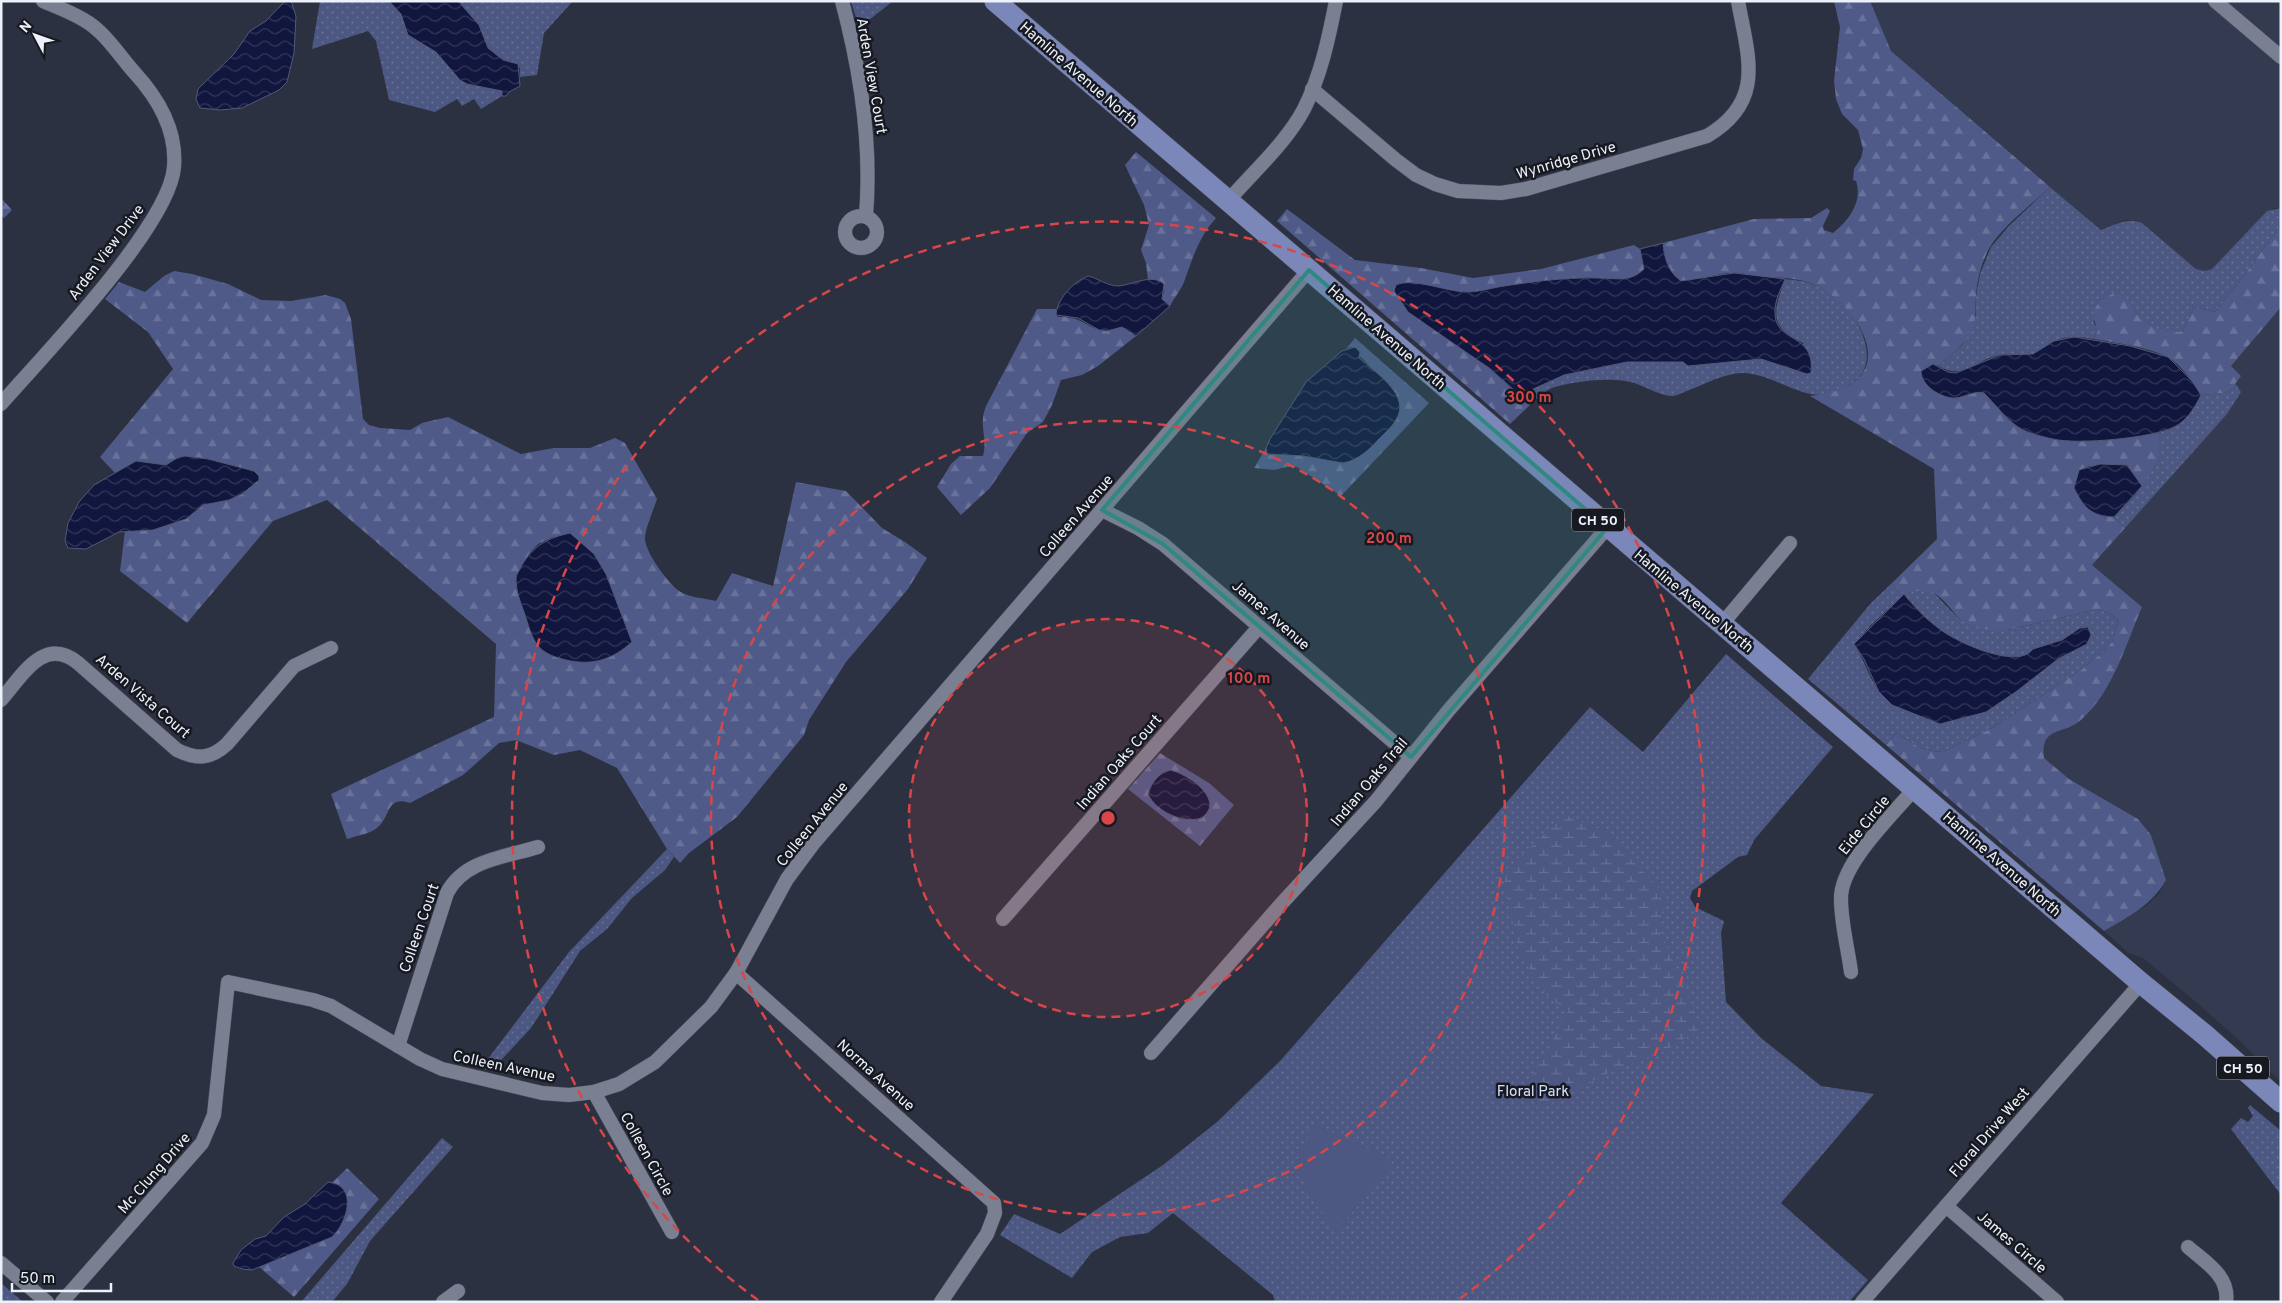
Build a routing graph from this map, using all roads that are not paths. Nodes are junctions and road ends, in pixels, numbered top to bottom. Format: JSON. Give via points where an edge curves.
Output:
{"nodes":[{"id":1,"x":43,"y":1,"type":"edge"},
{"id":2,"x":842,"y":1,"type":"edge"},
{"id":3,"x":995,"y":1,"type":"edge"},
{"id":4,"x":1336,"y":1,"type":"edge"},
{"id":5,"x":1738,"y":1,"type":"edge"},
{"id":6,"x":2215,"y":1,"type":"edge"},
{"id":7,"x":2281,"y":57,"type":"edge"},
{"id":8,"x":1312,"y":89,"type":"junction"},
{"id":9,"x":1228,"y":201,"type":"junction"},
{"id":10,"x":866,"y":216,"type":"dead end"},
{"id":11,"x":1309,"y":270,"type":"junction"},
{"id":12,"x":1,"y":404,"type":"edge"},
{"id":13,"x":1102,"y":510,"type":"junction"},
{"id":14,"x":1607,"y":528,"type":"junction"},
{"id":15,"x":1790,"y":543,"type":"dead end"},
{"id":16,"x":1722,"y":624,"type":"junction"},
{"id":17,"x":1259,"y":627,"type":"junction"},
{"id":18,"x":331,"y":648,"type":"dead end"},
{"id":19,"x":1,"y":700,"type":"edge"},
{"id":20,"x":1411,"y":757,"type":"junction"},
{"id":21,"x":1914,"y":789,"type":"junction"},
{"id":22,"x":538,"y":847,"type":"dead end"},
{"id":23,"x":1004,"y":919,"type":"dead end"},
{"id":24,"x":736,"y":972,"type":"junction"},
{"id":25,"x":1852,"y":972,"type":"dead end"},
{"id":26,"x":228,"y":982,"type":"joint"},
{"id":27,"x":2141,"y":983,"type":"junction"},
{"id":28,"x":398,"y":1046,"type":"junction"},
{"id":29,"x":1151,"y":1054,"type":"dead end"},
{"id":30,"x":594,"y":1092,"type":"junction"},
{"id":31,"x":2281,"y":1102,"type":"edge"},
{"id":32,"x":1946,"y":1206,"type":"junction"},
{"id":33,"x":672,"y":1232,"type":"dead end"},
{"id":34,"x":2188,"y":1247,"type":"dead end"},
{"id":35,"x":1,"y":1263,"type":"edge"},
{"id":36,"x":458,"y":1291,"type":"dead end"},
{"id":37,"x":47,"y":1302,"type":"edge"},
{"id":38,"x":62,"y":1302,"type":"edge"},
{"id":39,"x":444,"y":1302,"type":"edge"},
{"id":40,"x":941,"y":1302,"type":"edge"},
{"id":41,"x":1862,"y":1302,"type":"edge"},
{"id":42,"x":2057,"y":1302,"type":"edge"},
{"id":43,"x":2226,"y":1302,"type":"edge"}],
"edges":[{"from":1,"to":12,"type":"street","name":"Arden View Drive","via":[[86,21],[146,85],[170,129],[174,167],[170,185],[153,220],[101,290]]},
{"from":2,"to":10,"type":"street","name":"Arden View Court","via":[[856,60],[867,130]]},
{"from":3,"to":9,"type":"main road","name":"Hamline Avenue North","number":"CH 50"},
{"from":4,"to":8,"type":"street"},
{"from":5,"to":8,"type":"street","name":"Wynridge Drive","via":[[1750,71],[1746,94],[1725,124],[1707,136],[1526,189],[1482,194],[1435,184],[1396,160]]},
{"from":6,"to":7,"type":"street"},
{"from":8,"to":9,"type":"street","via":[[1288,134]]},
{"from":9,"to":11,"type":"main road","name":"Hamline Avenue North","number":"CH 50"},
{"from":11,"to":13,"type":"street","name":"Colleen Avenue"},
{"from":11,"to":14,"type":"main road","name":"Hamline Avenue North","number":"CH 50"},
{"from":13,"to":17,"type":"street","name":"James Avenue","via":[[1163,544]]},
{"from":13,"to":24,"type":"street","name":"Colleen Avenue","via":[[813,844],[787,879]]},
{"from":14,"to":16,"type":"main road","name":"Hamline Avenue North","number":"CH 50"},
{"from":14,"to":20,"type":"street","name":"Indian Oaks Trail"},
{"from":15,"to":16,"type":"street"},
{"from":16,"to":21,"type":"main road","name":"Hamline Avenue North","number":"CH 50"},
{"from":17,"to":20,"type":"street","name":"James Avenue"},
{"from":17,"to":23,"type":"street","name":"Indian Oaks Court"},
{"from":18,"to":19,"type":"street","name":"Arden Vista Court","via":[[294,666],[227,744],[208,757],[177,750],[78,663],[61,653],[50,653],[34,663]]},
{"from":20,"to":29,"type":"street","name":"Indian Oaks Trail","via":[[1334,849],[1282,903]]},
{"from":21,"to":25,"type":"street","name":"Eide Circle","via":[[1846,873],[1840,900]]},
{"from":21,"to":27,"type":"main road","name":"Hamline Avenue North","number":"CH 50"},
{"from":22,"to":28,"type":"street","name":"Colleen Court","via":[[473,866],[452,883]]},
{"from":24,"to":30,"type":"street","name":"Colleen Avenue","via":[[710,1007],[655,1062],[619,1084]]},
{"from":24,"to":40,"type":"street","name":"Norma Avenue","via":[[994,1203],[995,1213],[987,1234]]},
{"from":26,"to":28,"type":"street","name":"Colleen Avenue","via":[[331,1006]]},
{"from":26,"to":38,"type":"street","name":"Mc Clung Drive","via":[[214,1115],[206,1137]]},
{"from":27,"to":31,"type":"main road","name":"Hamline Avenue North","number":"CH 50"},
{"from":27,"to":32,"type":"street","name":"Floral Drive West"},
{"from":28,"to":30,"type":"street","name":"Colleen Avenue","via":[[442,1069],[524,1089],[569,1095]]},
{"from":30,"to":33,"type":"street","name":"Colleen Circle"},
{"from":32,"to":41,"type":"street","name":"Floral Drive West"},
{"from":32,"to":42,"type":"street","name":"James Circle"},
{"from":34,"to":43,"type":"street","via":[[2220,1275],[2226,1287]]},
{"from":35,"to":37,"type":"street"},
{"from":36,"to":39,"type":"street"}]}
